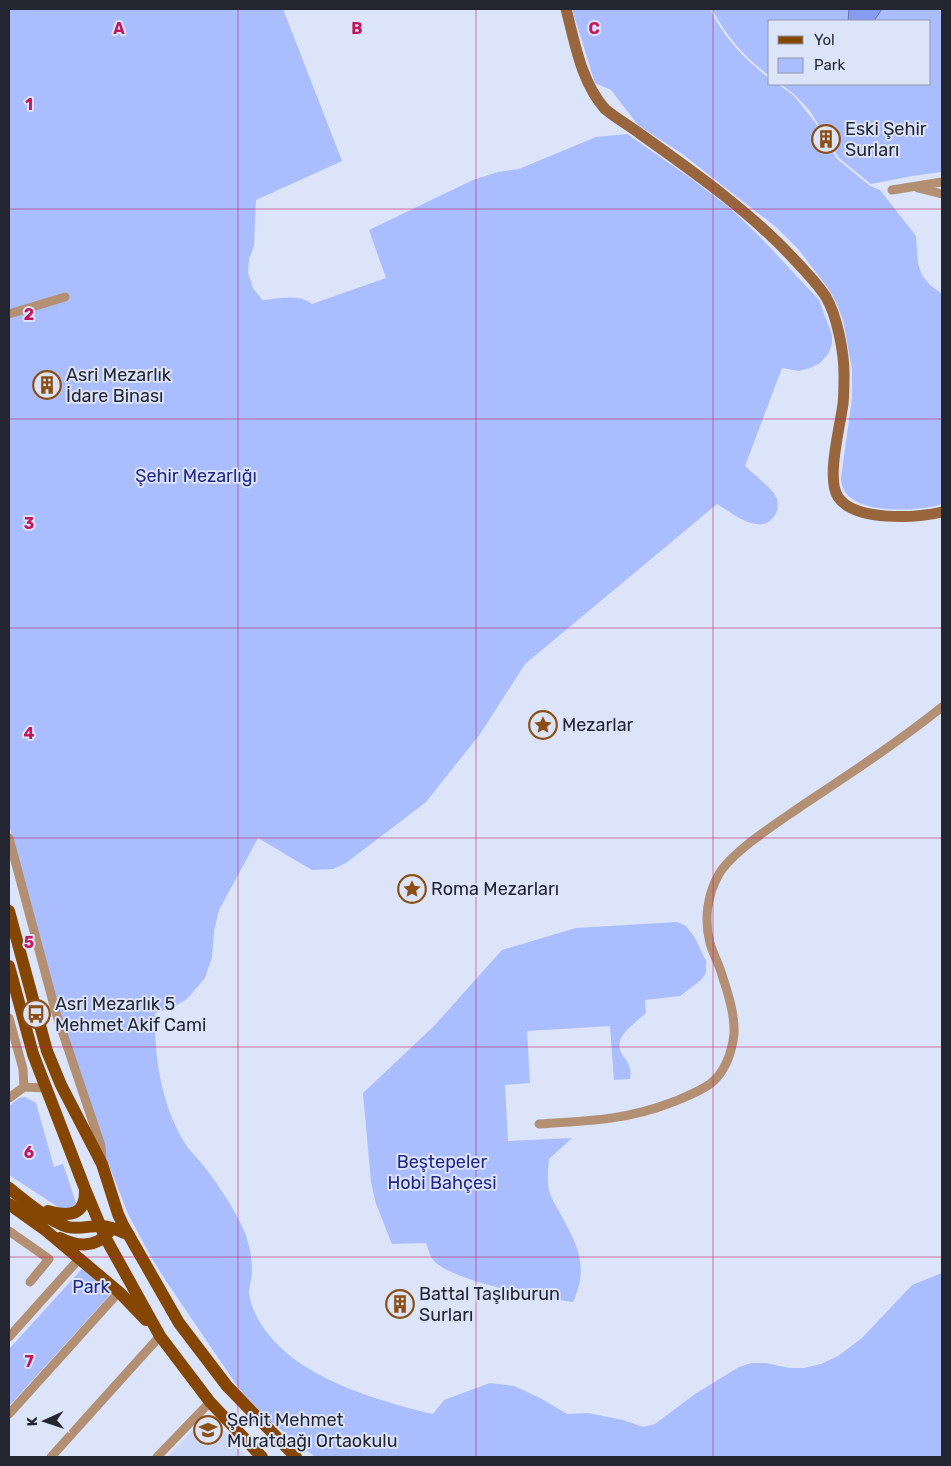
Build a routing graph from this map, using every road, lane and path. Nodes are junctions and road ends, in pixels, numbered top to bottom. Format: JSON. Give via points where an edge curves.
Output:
{"nodes":[{"id":1,"x":566,"y":9,"type":"edge"},
{"id":2,"x":942,"y":182,"type":"edge"},
{"id":3,"x":914,"y":187,"type":"junction"},
{"id":4,"x":892,"y":190,"type":"dead end"},
{"id":5,"x":942,"y":194,"type":"edge"},
{"id":6,"x":65,"y":297,"type":"dead end"},
{"id":7,"x":9,"y":314,"type":"edge"},
{"id":8,"x":942,"y":512,"type":"edge"},
{"id":9,"x":942,"y":707,"type":"edge"},
{"id":10,"x":9,"y":838,"type":"edge"},
{"id":11,"x":9,"y":911,"type":"edge"},
{"id":12,"x":9,"y":966,"type":"edge"},
{"id":13,"x":14,"y":1006,"type":"edge"},
{"id":14,"x":9,"y":1018,"type":"edge"},
{"id":15,"x":24,"y":1087,"type":"junction"},
{"id":16,"x":46,"y":1088,"type":"junction"},
{"id":17,"x":9,"y":1098,"type":"edge"},
{"id":18,"x":539,"y":1124,"type":"dead end"},
{"id":19,"x":102,"y":1164,"type":"junction"},
{"id":20,"x":9,"y":1188,"type":"edge"},
{"id":21,"x":85,"y":1189,"type":"junction"},
{"id":22,"x":9,"y":1204,"type":"edge"},
{"id":23,"x":37,"y":1208,"type":"junction"},
{"id":24,"x":118,"y":1214,"type":"junction"},
{"id":25,"x":44,"y":1229,"type":"junction"},
{"id":26,"x":106,"y":1230,"type":"junction"},
{"id":27,"x":9,"y":1231,"type":"edge"},
{"id":28,"x":129,"y":1234,"type":"junction"},
{"id":29,"x":79,"y":1259,"type":"junction"},
{"id":30,"x":30,"y":1282,"type":"dead end"},
{"id":31,"x":119,"y":1292,"type":"junction"},
{"id":32,"x":160,"y":1336,"type":"junction"},
{"id":33,"x":9,"y":1337,"type":"edge"},
{"id":34,"x":210,"y":1402,"type":"junction"},
{"id":35,"x":9,"y":1414,"type":"edge"},
{"id":36,"x":51,"y":1457,"type":"edge"},
{"id":37,"x":157,"y":1457,"type":"edge"},
{"id":38,"x":262,"y":1457,"type":"edge"},
{"id":39,"x":296,"y":1457,"type":"edge"}],
"edges":[{"from":1,"to":8,"type":"street","via":[[585,79],[605,109],[735,204],[771,235],[826,298],[838,330],[844,366],[844,402],[833,469],[838,498],[855,510],[880,516],[905,517]]},
{"from":2,"to":3,"type":"street"},
{"from":3,"to":4,"type":"street"},
{"from":3,"to":5,"type":"street"},
{"from":6,"to":7,"type":"street"},
{"from":9,"to":18,"type":"street","via":[[779,822],[732,857],[719,873],[710,892],[706,914],[710,943],[731,1010],[734,1034],[729,1057],[711,1084],[648,1112],[605,1120]]},
{"from":10,"to":19,"type":"street","via":[[56,1013],[101,1146]]},
{"from":11,"to":19,"type":"main road","via":[[47,1051]]},
{"from":12,"to":13,"type":"main road"},
{"from":13,"to":16,"type":"main road"},
{"from":14,"to":15,"type":"street","via":[[23,1069]]},
{"from":15,"to":16,"type":"street"},
{"from":15,"to":17,"type":"street"},
{"from":16,"to":21,"type":"main road"},
{"from":19,"to":24,"type":"main road"},
{"from":20,"to":23,"type":"main road"},
{"from":21,"to":23,"type":"main road","via":[[83,1202],[70,1215]]},
{"from":21,"to":26,"type":"main road"},
{"from":22,"to":25,"type":"main road"},
{"from":23,"to":26,"type":"main road","via":[[68,1227]]},
{"from":24,"to":26,"type":"main road"},
{"from":24,"to":28,"type":"main road"},
{"from":25,"to":26,"type":"main road","via":[[69,1243],[81,1245],[93,1244]]},
{"from":25,"to":29,"type":"main road"},
{"from":26,"to":28,"type":"main road"},
{"from":26,"to":32,"type":"main road"},
{"from":27,"to":30,"type":"street","via":[[48,1259]]},
{"from":28,"to":39,"type":"main road","via":[[179,1323],[227,1386]]},
{"from":29,"to":31,"type":"main road"},
{"from":29,"to":33,"type":"street"},
{"from":31,"to":32,"type":"main road"},
{"from":31,"to":35,"type":"street"},
{"from":32,"to":34,"type":"main road"},
{"from":32,"to":36,"type":"street"},
{"from":34,"to":37,"type":"street"},
{"from":34,"to":38,"type":"main road"}]}
